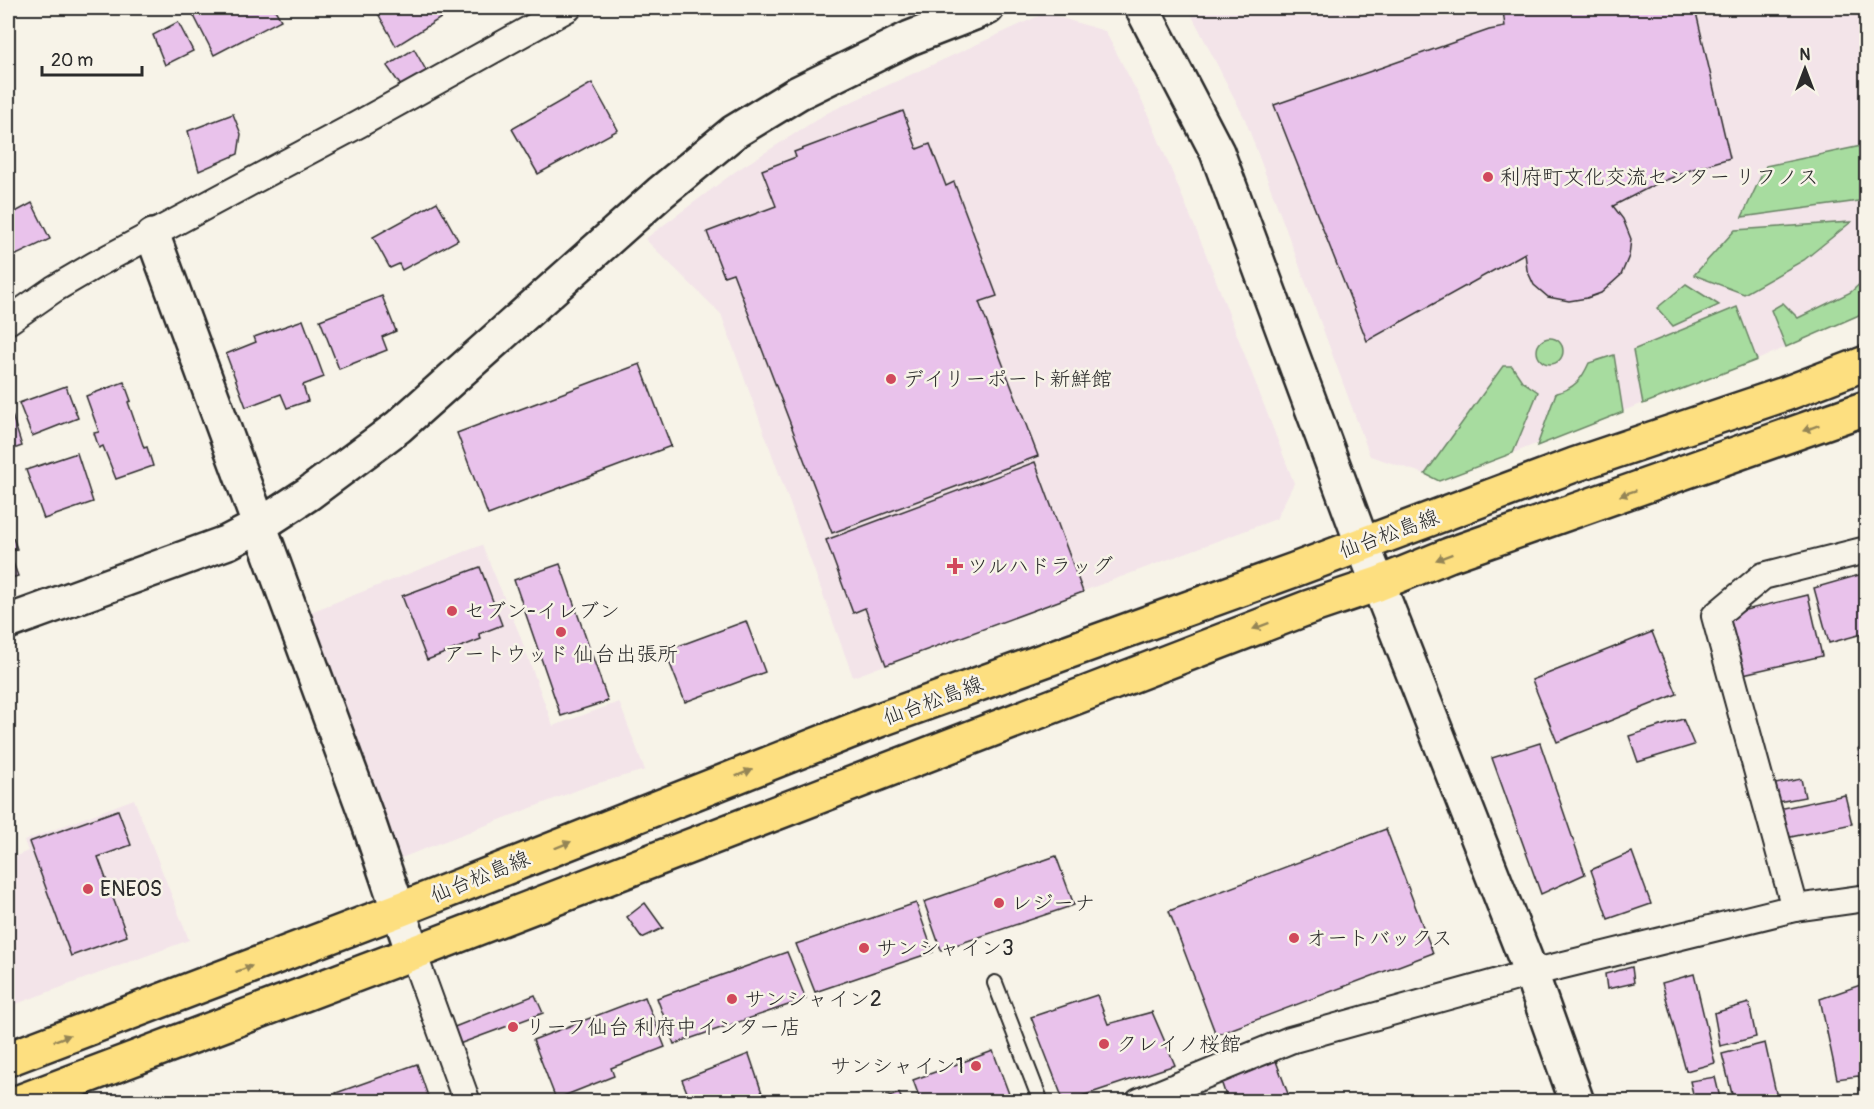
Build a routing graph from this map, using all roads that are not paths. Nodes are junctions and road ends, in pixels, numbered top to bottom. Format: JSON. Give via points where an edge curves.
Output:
{"nodes":[{"id":1,"x":565,"y":8,"type":"edge"},
{"id":2,"x":987,"y":8,"type":"edge"},
{"id":3,"x":1142,"y":8,"type":"edge"},
{"id":4,"x":153,"y":236,"type":"junction"},
{"id":5,"x":8,"y":321,"type":"edge"},
{"id":6,"x":1866,"y":363,"type":"edge"},
{"id":7,"x":1866,"y":408,"type":"edge"},
{"id":8,"x":260,"y":526,"type":"junction"},
{"id":9,"x":1362,"y":543,"type":"junction"},
{"id":10,"x":1866,"y":550,"type":"edge"},
{"id":11,"x":1378,"y":584,"type":"junction"},
{"id":12,"x":8,"y":622,"type":"edge"},
{"id":13,"x":1866,"y":898,"type":"edge"},
{"id":14,"x":1795,"y":908,"type":"junction"},
{"id":15,"x":399,"y":910,"type":"junction"},
{"id":16,"x":413,"y":952,"type":"junction"},
{"id":17,"x":1531,"y":973,"type":"junction"},
{"id":18,"x":995,"y":983,"type":"dead end"},
{"id":19,"x":8,"y":1059,"type":"edge"},
{"id":20,"x":19,"y":1101,"type":"edge"},
{"id":21,"x":467,"y":1101,"type":"edge"},
{"id":22,"x":1041,"y":1101,"type":"edge"},
{"id":23,"x":1139,"y":1101,"type":"edge"},
{"id":24,"x":1577,"y":1101,"type":"edge"}],
"edges":[{"from":1,"to":4,"type":"street"},
{"from":2,"to":8,"type":"street","via":[[910,38],[818,83],[734,132],[398,427]]},
{"from":3,"to":9,"type":"street","via":[[1217,152]]},
{"from":4,"to":5,"type":"street","via":[[54,289]]},
{"from":4,"to":8,"type":"street"},
{"from":6,"to":9,"type":"main road","name":"仙台松島線"},
{"from":7,"to":11,"type":"main road","name":"仙台松島線","one_way":true,"via":[[1449,555]]},
{"from":8,"to":12,"type":"street","via":[[228,542]]},
{"from":8,"to":15,"type":"street"},
{"from":9,"to":11,"type":"street"},
{"from":15,"to":9,"type":"main road","name":"仙台松島線","one_way":true,"via":[[879,720]]},
{"from":10,"to":14,"type":"street","via":[[1763,576],[1715,616]]},
{"from":11,"to":16,"type":"main road","name":"仙台松島線","one_way":true},
{"from":11,"to":17,"type":"street"},
{"from":13,"to":14,"type":"street"},
{"from":14,"to":17,"type":"street"},
{"from":15,"to":16,"type":"street"},
{"from":19,"to":15,"type":"main road","name":"仙台松島線","one_way":true},
{"from":16,"to":20,"type":"main road","name":"仙台松島線"},
{"from":16,"to":21,"type":"street"},
{"from":17,"to":23,"type":"street","via":[[1290,1040]]},
{"from":17,"to":24,"type":"street"},
{"from":18,"to":22,"type":"lane"}]}
